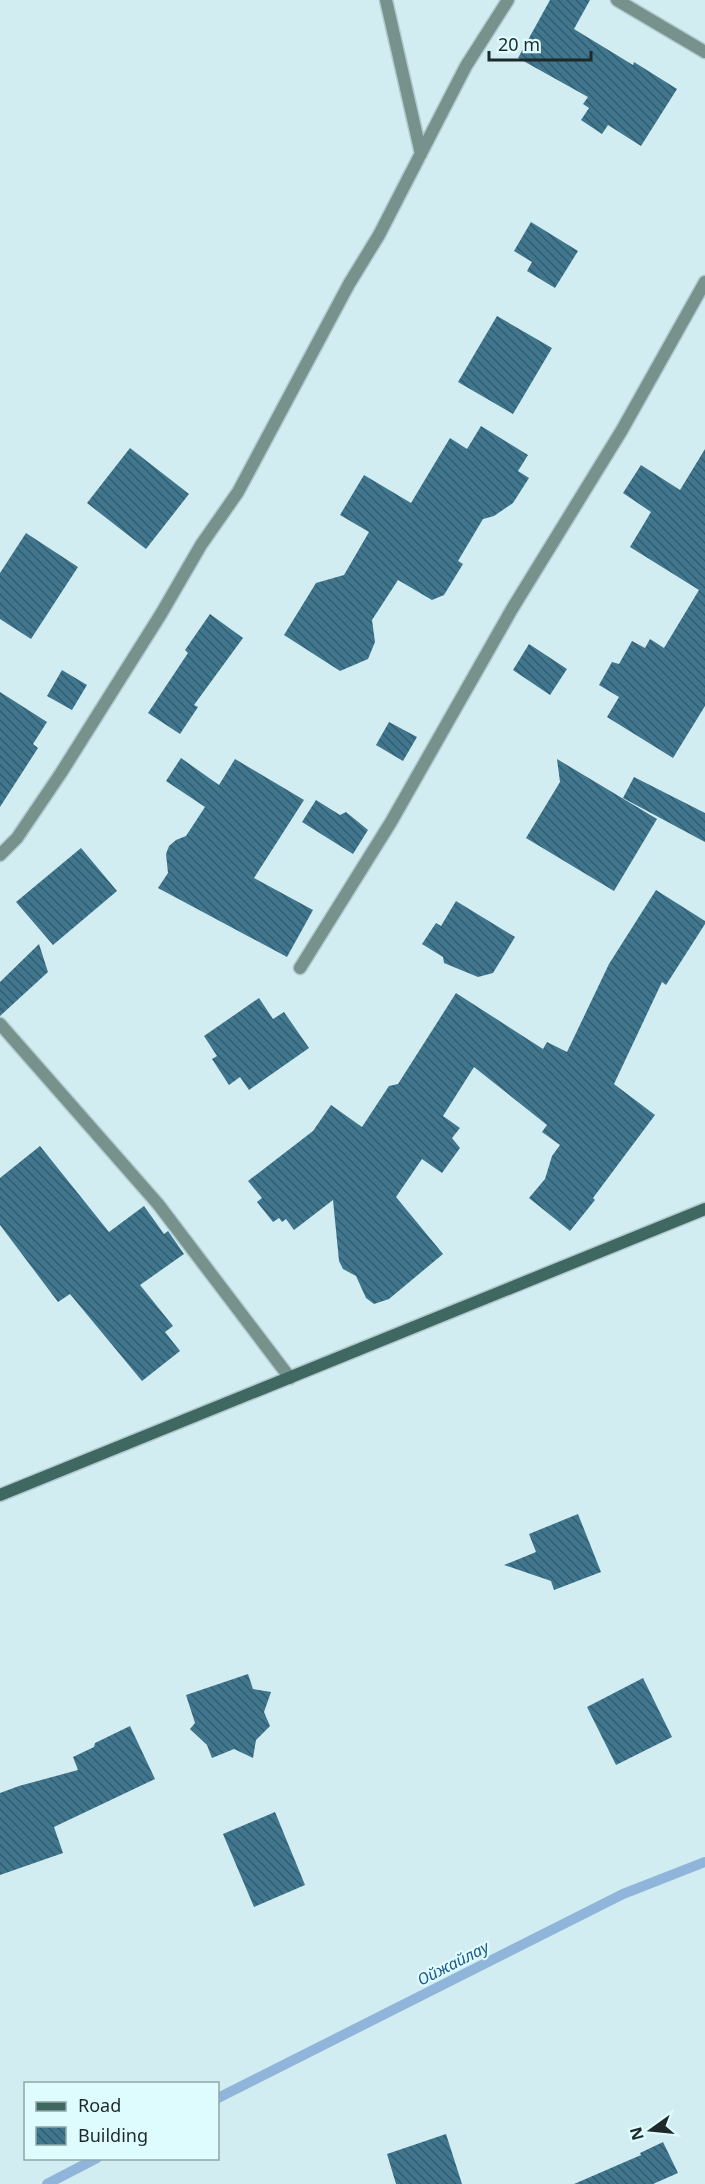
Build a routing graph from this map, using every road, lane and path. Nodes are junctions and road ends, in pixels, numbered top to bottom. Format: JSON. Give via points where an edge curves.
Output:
{"nodes":[{"id":1,"x":386,"y":0,"type":"edge"},
{"id":2,"x":508,"y":0,"type":"edge"},
{"id":3,"x":617,"y":0,"type":"edge"},
{"id":4,"x":705,"y":52,"type":"edge"},
{"id":5,"x":421,"y":154,"type":"junction"},
{"id":6,"x":705,"y":282,"type":"edge"},
{"id":7,"x":0,"y":855,"type":"edge"},
{"id":8,"x":300,"y":968,"type":"dead end"},
{"id":9,"x":0,"y":1024,"type":"edge"},
{"id":10,"x":705,"y":1209,"type":"edge"},
{"id":11,"x":290,"y":1378,"type":"junction"},
{"id":12,"x":0,"y":1495,"type":"edge"}],
"edges":[{"from":1,"to":5,"type":"street"},
{"from":2,"to":5,"type":"street","via":[[466,66]]},
{"from":3,"to":4,"type":"street"},
{"from":5,"to":7,"type":"street","via":[[238,492],[201,545],[61,773],[17,838]]},
{"from":6,"to":8,"type":"street","via":[[391,822]]},
{"from":9,"to":11,"type":"street","via":[[158,1204]]},
{"from":10,"to":11,"type":"street"},
{"from":11,"to":12,"type":"street"}]}
